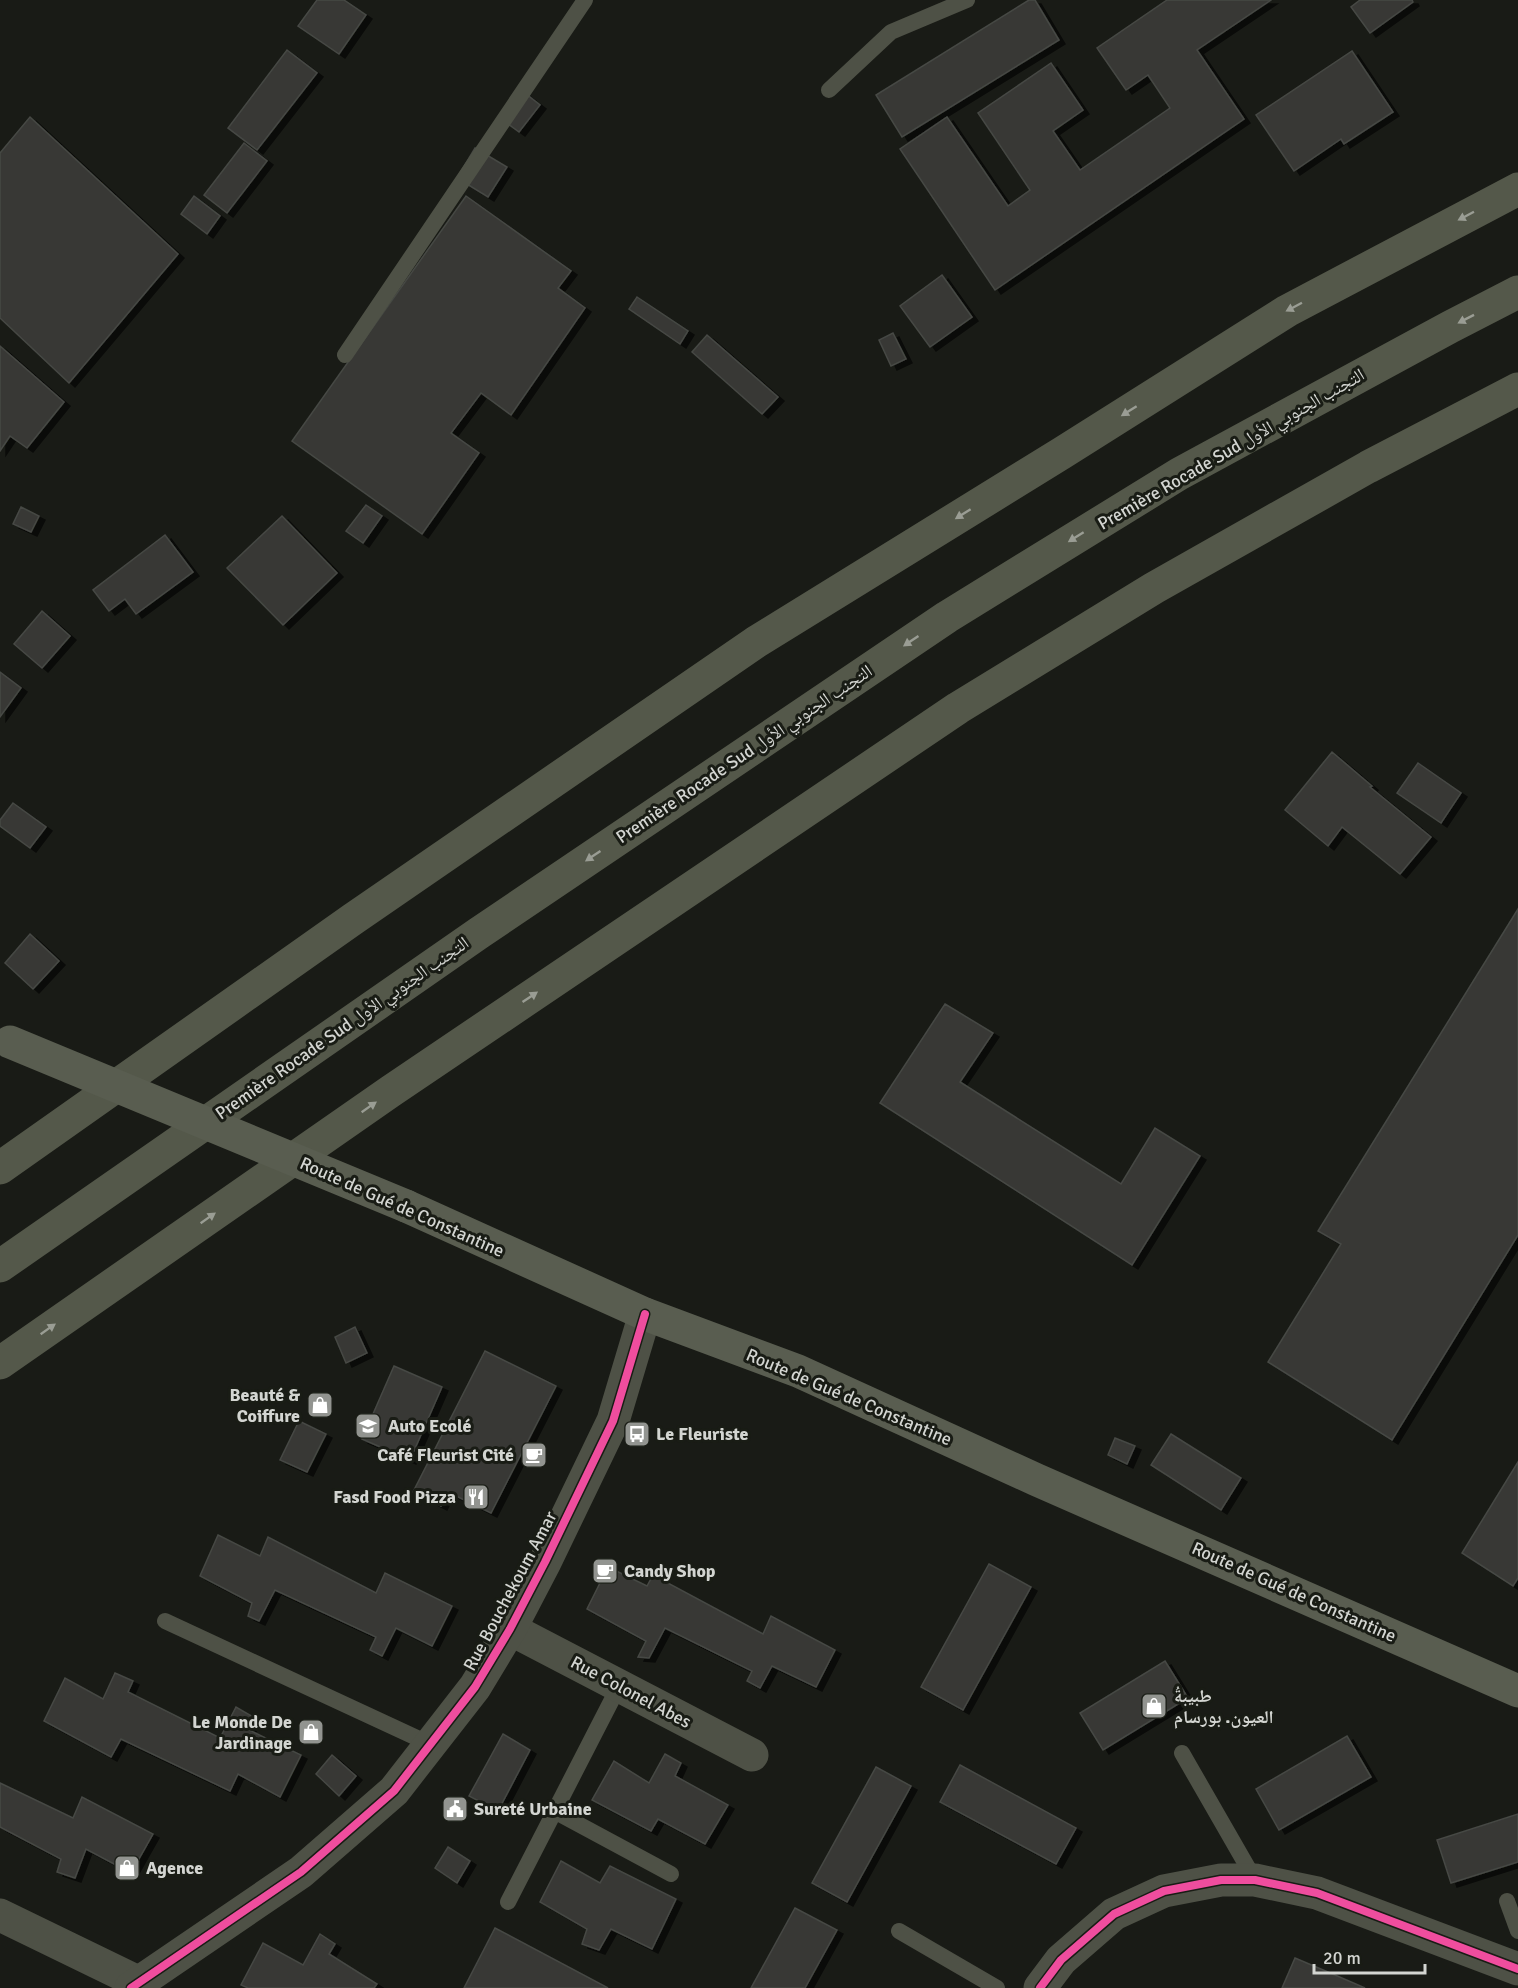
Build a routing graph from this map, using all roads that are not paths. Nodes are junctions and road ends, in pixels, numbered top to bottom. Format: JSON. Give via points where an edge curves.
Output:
{"nodes":[{"id":1,"x":585,"y":0,"type":"edge"},
{"id":2,"x":967,"y":0,"type":"edge"},
{"id":3,"x":829,"y":90,"type":"dead end"},
{"id":4,"x":1518,"y":189,"type":"edge"},
{"id":5,"x":1518,"y":292,"type":"edge"},
{"id":6,"x":345,"y":355,"type":"dead end"},
{"id":7,"x":1518,"y":389,"type":"edge"},
{"id":8,"x":5,"y":1040,"type":"edge"},
{"id":9,"x":0,"y":1168,"type":"edge"},
{"id":10,"x":0,"y":1266,"type":"edge"},
{"id":11,"x":645,"y":1314,"type":"junction"},
{"id":12,"x":0,"y":1363,"type":"edge"},
{"id":13,"x":165,"y":1621,"type":"dead end"},
{"id":14,"x":510,"y":1629,"type":"junction"},
{"id":15,"x":619,"y":1686,"type":"junction"},
{"id":16,"x":1518,"y":1691,"type":"edge"},
{"id":17,"x":430,"y":1744,"type":"junction"},
{"id":18,"x":1182,"y":1753,"type":"dead end"},
{"id":19,"x":752,"y":1755,"type":"dead end"},
{"id":20,"x":555,"y":1811,"type":"junction"},
{"id":21,"x":671,"y":1874,"type":"dead end"},
{"id":22,"x":1255,"y":1880,"type":"junction"},
{"id":23,"x":1507,"y":1901,"type":"dead end"},
{"id":24,"x":508,"y":1902,"type":"dead end"},
{"id":25,"x":0,"y":1915,"type":"edge"},
{"id":26,"x":899,"y":1931,"type":"dead end"},
{"id":27,"x":1518,"y":1932,"type":"edge"},
{"id":28,"x":1518,"y":1969,"type":"edge"},
{"id":29,"x":135,"y":1985,"type":"edge"},
{"id":30,"x":997,"y":1988,"type":"edge"},
{"id":31,"x":1040,"y":1988,"type":"edge"}],
"edges":[{"from":1,"to":6,"type":"lane"},
{"from":2,"to":3,"type":"lane","via":[[891,32]]},
{"from":4,"to":9,"type":"highway","one_way":true,"via":[[1287,310],[756,642]]},
{"from":5,"to":10,"type":"highway","name":"Première Rocade Sud التجنب الجنوبي الأول","one_way":true,"via":[[1179,474],[947,617],[489,926]]},
{"from":12,"to":7,"type":"highway","one_way":true,"via":[[391,1091],[958,708],[1164,582],[1368,467]]},
{"from":8,"to":11,"type":"main road","name":"Route de Gué de Constantine","bridge":true,"via":[[406,1206]]},
{"from":11,"to":14,"type":"street","name":"Rue Bouchekoum Amar","via":[[613,1421]]},
{"from":11,"to":16,"type":"main road","name":"Route de Gué de Constantine","via":[[798,1371]]},
{"from":13,"to":17,"type":"lane"},
{"from":14,"to":15,"type":"street","name":"Rue Colonel Abes"},
{"from":14,"to":17,"type":"street","name":"Rue Bouchekoum Amar","via":[[475,1687]]},
{"from":15,"to":19,"type":"street","name":"Rue Colonel Abes"},
{"from":15,"to":20,"type":"lane"},
{"from":17,"to":29,"type":"street","name":"Rue Bouchekoum Amar","via":[[394,1791],[301,1872]]},
{"from":18,"to":22,"type":"lane"},
{"from":20,"to":21,"type":"lane"},
{"from":20,"to":24,"type":"lane"},
{"from":22,"to":28,"type":"street","via":[[1317,1893]]},
{"from":22,"to":31,"type":"street","via":[[1221,1880],[1164,1891],[1114,1914],[1061,1960]]},
{"from":23,"to":27,"type":"lane"},
{"from":25,"to":29,"type":"street"},
{"from":26,"to":30,"type":"lane"}]}
